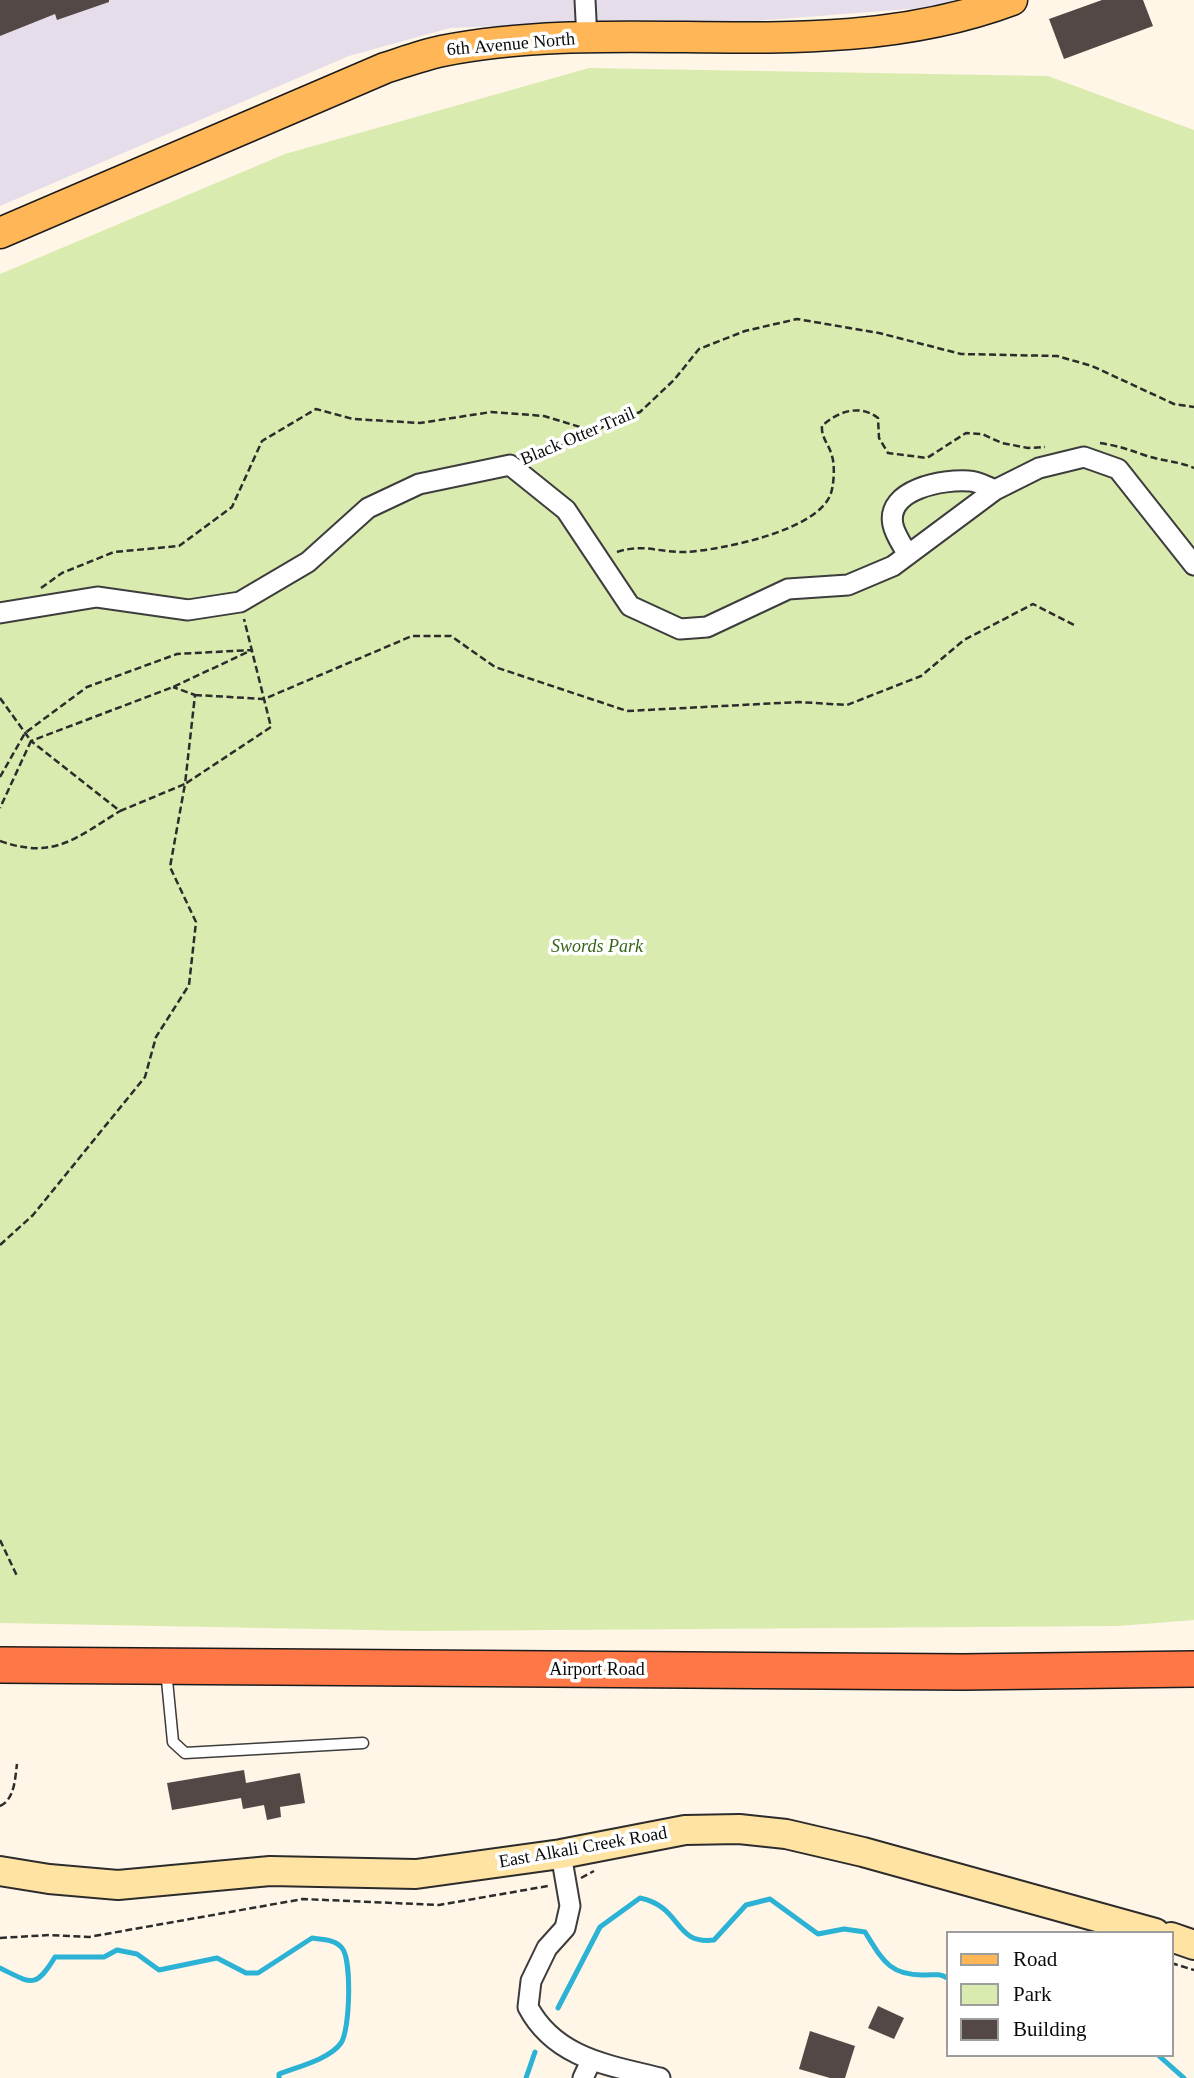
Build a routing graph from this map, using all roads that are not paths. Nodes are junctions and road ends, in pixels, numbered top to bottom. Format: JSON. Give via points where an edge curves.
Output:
{"nodes":[{"id":1,"x":585,"y":0,"type":"edge"},
{"id":2,"x":1012,"y":0,"type":"edge"},
{"id":3,"x":587,"y":39,"type":"junction"},
{"id":4,"x":0,"y":233,"type":"edge"},
{"id":5,"x":995,"y":491,"type":"junction"},
{"id":6,"x":908,"y":555,"type":"junction"},
{"id":7,"x":1194,"y":565,"type":"edge"},
{"id":8,"x":0,"y":612,"type":"edge"},
{"id":9,"x":0,"y":1653,"type":"edge"},
{"id":10,"x":0,"y":1665,"type":"edge"},
{"id":11,"x":83,"y":1665,"type":"junction"},
{"id":12,"x":165,"y":1666,"type":"junction"},
{"id":13,"x":1194,"y":1669,"type":"edge"},
{"id":14,"x":363,"y":1743,"type":"dead end"},
{"id":15,"x":561,"y":1854,"type":"junction"},
{"id":16,"x":0,"y":1871,"type":"edge"},
{"id":17,"x":1148,"y":1931,"type":"edge"},
{"id":18,"x":1173,"y":1938,"type":"edge"},
{"id":19,"x":1194,"y":1945,"type":"edge"},
{"id":20,"x":587,"y":2069,"type":"edge"},
{"id":21,"x":660,"y":2078,"type":"edge"}],
"edges":[{"from":1,"to":3,"type":"street"},
{"from":2,"to":3,"type":"main road","name":"6th Avenue North","via":[[879,33],[821,38]]},
{"from":3,"to":4,"type":"main road","name":"6th Avenue North","via":[[440,51],[385,68]]},
{"from":5,"to":6,"type":"street"},
{"from":5,"to":6,"type":"street","via":[[972,481],[945,481],[908,493],[895,507],[892,524]]},
{"from":5,"to":7,"type":"street","via":[[1039,468],[1084,457],[1118,470]]},
{"from":6,"to":8,"type":"street","name":"Black Otter Trail","via":[[848,585],[788,589],[707,627],[680,629],[630,606],[566,510],[510,465],[419,484],[368,508],[308,562],[240,602],[188,610],[97,597]]},
{"from":9,"to":11,"type":"highway"},
{"from":10,"to":11,"type":"highway","name":"Airport Road"},
{"from":11,"to":12,"type":"highway","name":"Airport Road"},
{"from":12,"to":13,"type":"highway","name":"Airport Road","via":[[935,1672]]},
{"from":12,"to":14,"type":"lane","via":[[173,1742],[185,1753]]},
{"from":15,"to":16,"type":"street","name":"East Alkali Creek Road","via":[[416,1874],[270,1871],[118,1885]]},
{"from":15,"to":17,"type":"street","name":"East Alkali Creek Road","via":[[685,1830],[786,1834]]},
{"from":15,"to":20,"type":"street","via":[[570,1906],[565,1928],[547,1948],[531,1981],[528,2007],[557,2045]]},
{"from":18,"to":19,"type":"street"},
{"from":20,"to":21,"type":"street"}]}
